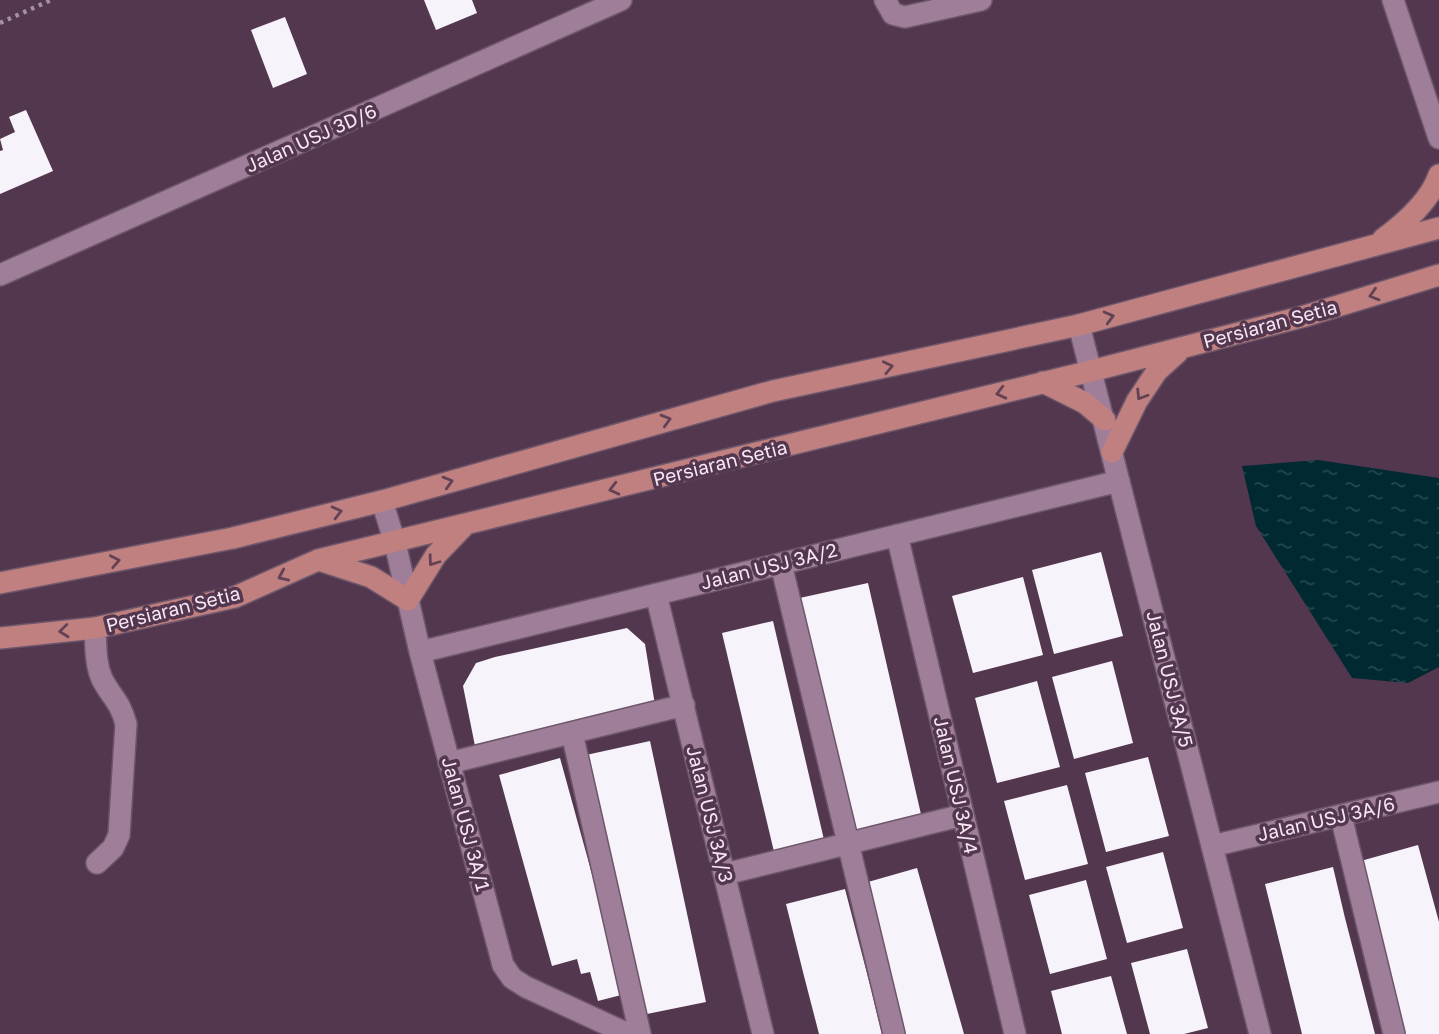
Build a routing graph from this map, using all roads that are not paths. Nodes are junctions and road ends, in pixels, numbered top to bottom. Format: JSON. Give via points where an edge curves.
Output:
{"nodes":[{"id":1,"x":621,"y":0,"type":"edge"},
{"id":2,"x":885,"y":0,"type":"edge"},
{"id":3,"x":981,"y":0,"type":"edge"},
{"id":4,"x":1393,"y":0,"type":"edge"},
{"id":5,"x":1439,"y":138,"type":"edge"},
{"id":6,"x":1439,"y":175,"type":"edge"},
{"id":7,"x":1439,"y":228,"type":"edge"},
{"id":8,"x":1376,"y":245,"type":"junction"},
{"id":9,"x":0,"y":275,"type":"edge"},
{"id":10,"x":1439,"y":275,"type":"edge"},
{"id":11,"x":1079,"y":325,"type":"junction"},
{"id":12,"x":1182,"y":348,"type":"junction"},
{"id":13,"x":1091,"y":371,"type":"junction"},
{"id":14,"x":1043,"y":382,"type":"junction"},
{"id":15,"x":1104,"y":420,"type":"junction"},
{"id":16,"x":1112,"y":452,"type":"junction"},
{"id":17,"x":1119,"y":481,"type":"junction"},
{"id":18,"x":382,"y":501,"type":"junction"},
{"id":19,"x":463,"y":527,"type":"junction"},
{"id":20,"x":897,"y":535,"type":"junction"},
{"id":21,"x":395,"y":543,"type":"junction"},
{"id":22,"x":318,"y":560,"type":"junction"},
{"id":23,"x":781,"y":564,"type":"junction"},
{"id":24,"x":0,"y":583,"type":"edge"},
{"id":25,"x":656,"y":594,"type":"junction"},
{"id":26,"x":408,"y":600,"type":"junction"},
{"id":27,"x":95,"y":628,"type":"junction"},
{"id":28,"x":0,"y":638,"type":"edge"},
{"id":29,"x":419,"y":652,"type":"junction"},
{"id":30,"x":684,"y":705,"type":"junction"},
{"id":31,"x":572,"y":733,"type":"junction"},
{"id":32,"x":449,"y":763,"type":"junction"},
{"id":33,"x":1439,"y":792,"type":"edge"},
{"id":34,"x":963,"y":815,"type":"junction"},
{"id":35,"x":1341,"y":816,"type":"junction"},
{"id":36,"x":848,"y":844,"type":"junction"},
{"id":37,"x":1212,"y":846,"type":"junction"},
{"id":38,"x":97,"y":863,"type":"dead end"},
{"id":39,"x":725,"y":874,"type":"junction"},
{"id":40,"x":628,"y":1034,"type":"edge"},
{"id":41,"x":639,"y":1034,"type":"edge"},
{"id":42,"x":763,"y":1034,"type":"edge"},
{"id":43,"x":894,"y":1034,"type":"edge"},
{"id":44,"x":1015,"y":1034,"type":"edge"},
{"id":45,"x":1260,"y":1034,"type":"edge"},
{"id":46,"x":1394,"y":1034,"type":"edge"}],
"edges":[{"from":1,"to":9,"type":"street","name":"Jalan USJ 3D/6"},
{"from":2,"to":3,"type":"street","via":[[893,14],[905,17]]},
{"from":4,"to":5,"type":"street"},
{"from":6,"to":8,"type":"main road","via":[[1426,199]]},
{"from":7,"to":8,"type":"main road"},
{"from":11,"to":8,"type":"main road","one_way":true},
{"from":10,"to":12,"type":"main road","name":"Persiaran Setia","one_way":true},
{"from":11,"to":13,"type":"street","name":"Jalan USJ 3A/5"},
{"from":18,"to":11,"type":"main road","one_way":true,"via":[[773,391]]},
{"from":12,"to":13,"type":"main road","name":"Persiaran Setia"},
{"from":12,"to":16,"type":"main road","one_way":true,"via":[[1157,371]]},
{"from":13,"to":14,"type":"main road","name":"Persiaran Setia"},
{"from":13,"to":15,"type":"street","name":"Jalan USJ 3A/5"},
{"from":14,"to":15,"type":"main road","via":[[1085,403]]},
{"from":14,"to":19,"type":"main road","name":"Persiaran Setia","one_way":true},
{"from":15,"to":16,"type":"street","name":"Jalan USJ 3A/5"},
{"from":16,"to":17,"type":"street","name":"Jalan USJ 3A/5"},
{"from":17,"to":20,"type":"street","name":"Jalan USJ 3A/2"},
{"from":17,"to":37,"type":"street","name":"Jalan USJ 3A/5"},
{"from":18,"to":21,"type":"street","name":"Jalan USJ 3A/1"},
{"from":24,"to":18,"type":"main road","one_way":true,"via":[[233,538]]},
{"from":19,"to":21,"type":"main road","name":"Persiaran Setia"},
{"from":19,"to":26,"type":"main road","one_way":true,"via":[[436,555]]},
{"from":20,"to":23,"type":"street","name":"Jalan USJ 3A/2"},
{"from":20,"to":34,"type":"street","name":"Jalan USJ 3A/4"},
{"from":21,"to":22,"type":"main road","name":"Persiaran Setia"},
{"from":21,"to":26,"type":"street","name":"Jalan USJ 3A/1"},
{"from":22,"to":26,"type":"main road","via":[[371,577]]},
{"from":22,"to":27,"type":"main road","name":"Persiaran Setia","one_way":true,"via":[[235,597]]},
{"from":23,"to":25,"type":"street","name":"Jalan USJ 3A/2"},
{"from":23,"to":36,"type":"street"},
{"from":25,"to":29,"type":"street","name":"Jalan USJ 3A/2"},
{"from":25,"to":30,"type":"street","name":"Jalan USJ 3A/3"},
{"from":26,"to":29,"type":"street","name":"Jalan USJ 3A/1"},
{"from":27,"to":28,"type":"main road","name":"Persiaran Setia","one_way":true},
{"from":27,"to":38,"type":"street","via":[[97,663],[126,724],[119,835]]},
{"from":29,"to":32,"type":"street","name":"Jalan USJ 3A/1"},
{"from":30,"to":31,"type":"street"},
{"from":30,"to":39,"type":"street","name":"Jalan USJ 3A/3"},
{"from":31,"to":32,"type":"street"},
{"from":31,"to":41,"type":"street"},
{"from":32,"to":40,"type":"street","name":"Jalan USJ 3A/1","via":[[503,965],[526,987]]},
{"from":33,"to":35,"type":"street","name":"Jalan USJ 3A/6"},
{"from":34,"to":36,"type":"street"},
{"from":34,"to":44,"type":"street","name":"Jalan USJ 3A/4"},
{"from":35,"to":37,"type":"street","name":"Jalan USJ 3A/6"},
{"from":35,"to":46,"type":"street"},
{"from":36,"to":39,"type":"street"},
{"from":36,"to":43,"type":"street"},
{"from":37,"to":45,"type":"street","name":"Jalan USJ 3A/5"},
{"from":39,"to":42,"type":"street","name":"Jalan USJ 3A/3"}]}
